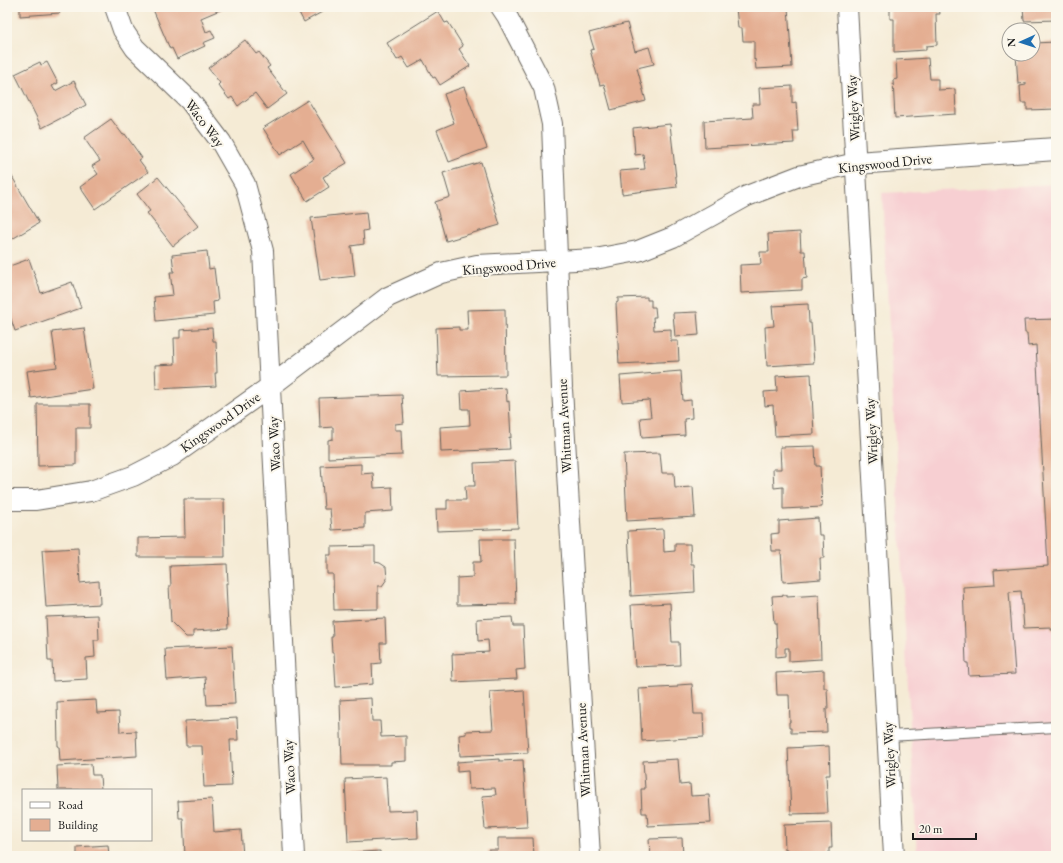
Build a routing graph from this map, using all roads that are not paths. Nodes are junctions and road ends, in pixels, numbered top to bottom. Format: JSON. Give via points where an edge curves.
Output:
{"nodes":[{"id":1,"x":115,"y":7,"type":"edge"},
{"id":2,"x":501,"y":7,"type":"edge"},
{"id":3,"x":847,"y":7,"type":"edge"},
{"id":4,"x":1056,"y":149,"type":"edge"},
{"id":5,"x":856,"y":163,"type":"junction"},
{"id":6,"x":558,"y":261,"type":"junction"},
{"id":7,"x":271,"y":386,"type":"junction"},
{"id":8,"x":7,"y":500,"type":"edge"},
{"id":9,"x":1056,"y":727,"type":"edge"},
{"id":10,"x":888,"y":736,"type":"junction"},
{"id":11,"x":294,"y":856,"type":"edge"},
{"id":12,"x":590,"y":856,"type":"edge"},
{"id":13,"x":894,"y":856,"type":"edge"}],
"edges":[{"from":1,"to":7,"type":"street","name":"Waco Way","via":[[123,30],[135,48],[190,101],[221,142],[245,184],[263,250]]},
{"from":2,"to":6,"type":"street","name":"Whitman Avenue","via":[[544,88],[552,124]]},
{"from":3,"to":5,"type":"street","name":"Wrigley Way"},
{"from":4,"to":5,"type":"street","name":"Kingswood Drive"},
{"from":5,"to":6,"type":"street","name":"Kingswood Drive","via":[[799,176],[748,196],[673,237],[638,251],[595,259]]},
{"from":5,"to":10,"type":"street","name":"Wrigley Way"},
{"from":6,"to":7,"type":"street","name":"Kingswood Drive","via":[[477,265],[441,273],[388,297]]},
{"from":6,"to":12,"type":"street","name":"Whitman Avenue","via":[[562,397]]},
{"from":7,"to":8,"type":"street","name":"Kingswood Drive","via":[[172,456],[133,476],[91,491],[36,500]]},
{"from":7,"to":11,"type":"street","name":"Waco Way"},
{"from":9,"to":10,"type":"lane"},
{"from":10,"to":13,"type":"street","name":"Wrigley Way"}]}
